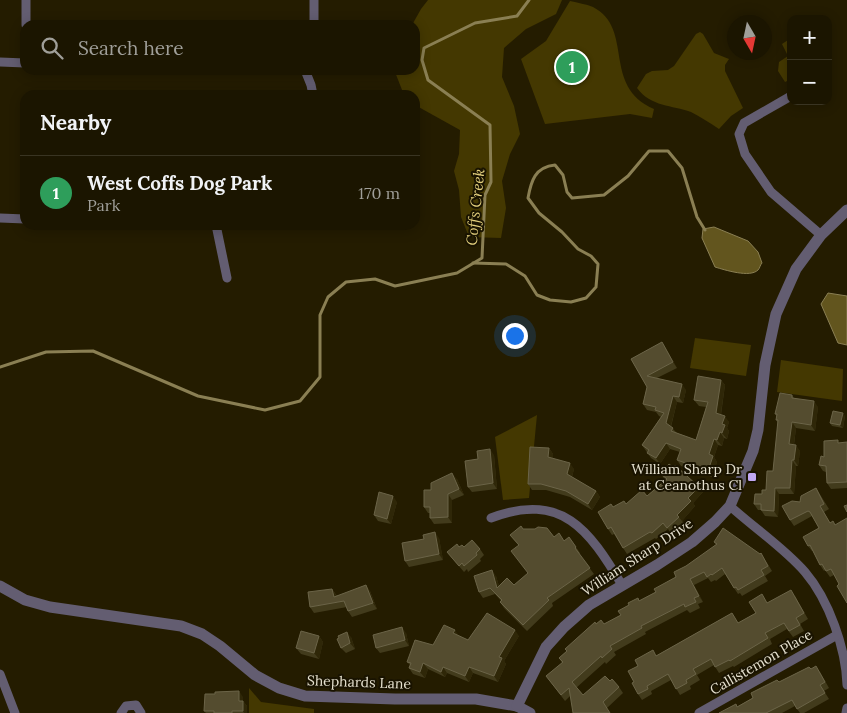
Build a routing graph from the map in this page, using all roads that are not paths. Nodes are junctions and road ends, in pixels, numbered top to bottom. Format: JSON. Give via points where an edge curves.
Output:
{"nodes":[{"id":1,"x":26,"y":0,"type":"edge"},
{"id":2,"x":314,"y":0,"type":"edge"},
{"id":3,"x":26,"y":20,"type":"edge"},
{"id":4,"x":314,"y":20,"type":"edge"},
{"id":5,"x":0,"y":62,"type":"edge"},
{"id":6,"x":20,"y":63,"type":"edge"},
{"id":7,"x":307,"y":75,"type":"edge"},
{"id":8,"x":312,"y":90,"type":"edge"},
{"id":9,"x":787,"y":98,"type":"edge"},
{"id":10,"x":847,"y":210,"type":"edge"},
{"id":11,"x":0,"y":218,"type":"edge"},
{"id":12,"x":20,"y":218,"type":"edge"},
{"id":13,"x":217,"y":230,"type":"edge"},
{"id":14,"x":821,"y":236,"type":"junction"},
{"id":15,"x":228,"y":278,"type":"dead end"},
{"id":16,"x":730,"y":506,"type":"junction"},
{"id":17,"x":491,"y":518,"type":"dead end"},
{"id":18,"x":622,"y":585,"type":"junction"},
{"id":19,"x":0,"y":586,"type":"edge"},
{"id":20,"x":837,"y":635,"type":"junction"},
{"id":21,"x":0,"y":674,"type":"edge"},
{"id":22,"x":847,"y":685,"type":"edge"},
{"id":23,"x":517,"y":706,"type":"junction"},
{"id":24,"x":847,"y":708,"type":"edge"},
{"id":25,"x":15,"y":713,"type":"edge"},
{"id":26,"x":121,"y":713,"type":"edge"},
{"id":27,"x":141,"y":713,"type":"edge"},
{"id":28,"x":530,"y":713,"type":"edge"},
{"id":29,"x":699,"y":713,"type":"edge"},
{"id":30,"x":846,"y":713,"type":"edge"}],
"edges":[{"from":1,"to":3,"type":"street"},
{"from":2,"to":4,"type":"street"},
{"from":5,"to":6,"type":"street"},
{"from":7,"to":8,"type":"street"},
{"from":9,"to":14,"type":"street","via":[[744,123],[739,134],[745,154],[771,192]]},
{"from":10,"to":14,"type":"street","name":"William Sharp Drive"},
{"from":11,"to":12,"type":"street"},
{"from":13,"to":15,"type":"street"},
{"from":14,"to":16,"type":"street","name":"William Sharp Drive","via":[[796,269],[776,314],[765,364],[753,451]]},
{"from":16,"to":18,"type":"street","name":"William Sharp Drive","via":[[692,542]]},
{"from":16,"to":20,"type":"street","via":[[805,572],[825,603]]},
{"from":17,"to":18,"type":"street","via":[[509,511],[532,509],[552,512],[569,520],[586,532]]},
{"from":18,"to":23,"type":"street","name":"William Sharp Drive","via":[[589,605],[546,647]]},
{"from":19,"to":23,"type":"street","name":"Shephards Lane","via":[[25,600],[50,607],[181,626],[202,634],[255,675],[279,688],[305,696],[476,698]]},
{"from":20,"to":22,"type":"street"},
{"from":20,"to":29,"type":"street","name":"Callistemon Place"},
{"from":21,"to":25,"type":"street"},
{"from":23,"to":28,"type":"street","name":"Shephards Lane"},
{"from":24,"to":30,"type":"street"},
{"from":26,"to":27,"type":"street","via":[[126,706],[136,705]]}]}
